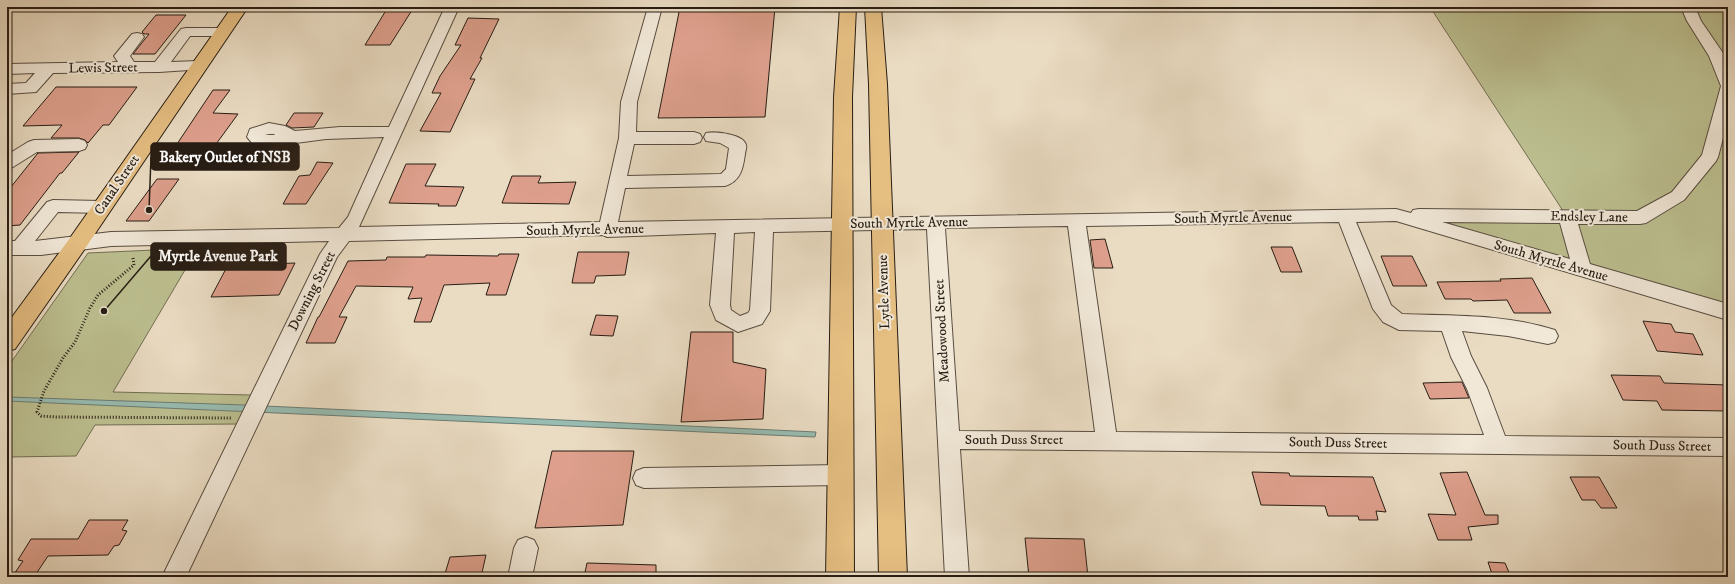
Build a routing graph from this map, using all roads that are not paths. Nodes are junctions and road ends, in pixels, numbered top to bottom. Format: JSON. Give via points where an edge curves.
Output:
{"nodes":[{"id":1,"x":240,"y":7,"type":"edge"},
{"id":2,"x":452,"y":7,"type":"edge"},
{"id":3,"x":654,"y":7,"type":"edge"},
{"id":4,"x":848,"y":7,"type":"edge"},
{"id":5,"x":873,"y":7,"type":"edge"},
{"id":6,"x":1688,"y":7,"type":"edge"},
{"id":7,"x":223,"y":32,"type":"junction"},
{"id":8,"x":137,"y":37,"type":"dead end"},
{"id":9,"x":199,"y":66,"type":"junction"},
{"id":10,"x":129,"y":67,"type":"junction"},
{"id":11,"x":159,"y":67,"type":"junction"},
{"id":12,"x":49,"y":68,"type":"junction"},
{"id":13,"x":7,"y":69,"type":"edge"},
{"id":14,"x":1728,"y":84,"type":"edge"},
{"id":15,"x":1728,"y":88,"type":"edge"},
{"id":16,"x":7,"y":89,"type":"edge"},
{"id":17,"x":395,"y":132,"type":"junction"},
{"id":18,"x":293,"y":136,"type":"dead end"},
{"id":19,"x":712,"y":137,"type":"dead end"},
{"id":20,"x":627,"y":138,"type":"junction"},
{"id":21,"x":694,"y":138,"type":"dead end"},
{"id":22,"x":79,"y":145,"type":"dead end"},
{"id":23,"x":7,"y":163,"type":"edge"},
{"id":24,"x":618,"y":182,"type":"junction"},
{"id":25,"x":101,"y":207,"type":"junction"},
{"id":26,"x":1396,"y":215,"type":"junction"},
{"id":27,"x":1345,"y":216,"type":"junction"},
{"id":28,"x":1567,"y":217,"type":"junction"},
{"id":29,"x":1076,"y":220,"type":"junction"},
{"id":30,"x":936,"y":222,"type":"junction"},
{"id":31,"x":842,"y":224,"type":"junction"},
{"id":32,"x":882,"y":224,"type":"junction"},
{"id":33,"x":764,"y":226,"type":"junction"},
{"id":34,"x":725,"y":227,"type":"junction"},
{"id":35,"x":607,"y":230,"type":"junction"},
{"id":36,"x":343,"y":235,"type":"junction"},
{"id":37,"x":77,"y":244,"type":"junction"},
{"id":38,"x":14,"y":248,"type":"edge"},
{"id":39,"x":1582,"y":270,"type":"junction"},
{"id":40,"x":1728,"y":312,"type":"edge"},
{"id":41,"x":1448,"y":322,"type":"junction"},
{"id":42,"x":1548,"y":336,"type":"dead end"},
{"id":43,"x":7,"y":342,"type":"edge"},
{"id":44,"x":948,"y":440,"type":"junction"},
{"id":45,"x":1107,"y":441,"type":"junction"},
{"id":46,"x":1498,"y":445,"type":"junction"},
{"id":47,"x":1728,"y":447,"type":"edge"},
{"id":48,"x":840,"y":475,"type":"junction"},
{"id":49,"x":644,"y":478,"type":"dead end"},
{"id":50,"x":526,"y":548,"type":"dead end"},
{"id":51,"x":174,"y":577,"type":"edge"},
{"id":52,"x":520,"y":577,"type":"edge"},
{"id":53,"x":840,"y":577,"type":"edge"},
{"id":54,"x":893,"y":577,"type":"edge"},
{"id":55,"x":957,"y":577,"type":"edge"}],
"edges":[{"from":1,"to":7,"type":"main road","name":"Canal Street"},
{"from":2,"to":17,"type":"street","name":"Downing Street"},
{"from":3,"to":20,"type":"street","via":[[630,102]]},
{"from":4,"to":31,"type":"main road","via":[[843,97]]},
{"from":5,"to":32,"type":"main road","name":"Lytle Avenue"},
{"from":6,"to":14,"type":"street","via":[[1716,56]]},
{"from":7,"to":9,"type":"main road","name":"Canal Street"},
{"from":7,"to":11,"type":"street","via":[[186,32]]},
{"from":8,"to":10,"type":"street","via":[[122,56]]},
{"from":9,"to":11,"type":"street","name":"Lewis Street"},
{"from":9,"to":25,"type":"main road","name":"Canal Street"},
{"from":10,"to":11,"type":"street","name":"Lewis Street"},
{"from":10,"to":12,"type":"street","name":"Lewis Street"},
{"from":12,"to":13,"type":"street","name":"Lewis Street"},
{"from":12,"to":16,"type":"street","via":[[30,88]]},
{"from":15,"to":28,"type":"street","name":"Endsley Lane","via":[[1710,157],[1678,196],[1640,218]]},
{"from":17,"to":18,"type":"street","via":[[343,132]]},
{"from":17,"to":36,"type":"street","name":"Downing Street","via":[[355,220]]},
{"from":19,"to":24,"type":"street","via":[[723,138],[738,146],[734,171],[725,180]]},
{"from":20,"to":21,"type":"street"},
{"from":20,"to":24,"type":"street"},
{"from":22,"to":23,"type":"street","via":[[34,146]]},
{"from":24,"to":35,"type":"street"},
{"from":25,"to":37,"type":"main road","name":"Canal Street"},
{"from":25,"to":38,"type":"street","via":[[53,206]]},
{"from":26,"to":27,"type":"street","name":"South Myrtle Avenue"},
{"from":26,"to":28,"type":"street","name":"Endsley Lane"},
{"from":26,"to":39,"type":"street","name":"South Myrtle Avenue"},
{"from":27,"to":29,"type":"street","name":"South Myrtle Avenue"},
{"from":27,"to":41,"type":"street","via":[[1383,309],[1390,317],[1399,322]]},
{"from":28,"to":39,"type":"street"},
{"from":29,"to":30,"type":"street","name":"South Myrtle Avenue"},
{"from":29,"to":45,"type":"street"},
{"from":30,"to":32,"type":"street","name":"South Myrtle Avenue"},
{"from":30,"to":44,"type":"street","name":"Meadowood Street"},
{"from":31,"to":32,"type":"street","name":"South Myrtle Avenue"},
{"from":31,"to":33,"type":"street","name":"South Myrtle Avenue"},
{"from":31,"to":48,"type":"main road"},
{"from":32,"to":54,"type":"main road","name":"Lytle Avenue"},
{"from":33,"to":34,"type":"street","name":"South Myrtle Avenue"},
{"from":33,"to":34,"type":"street","via":[[760,311],[755,319],[738,324],[723,315],[720,305]]},
{"from":34,"to":35,"type":"street","name":"South Myrtle Avenue"},
{"from":35,"to":36,"type":"street","name":"South Myrtle Avenue"},
{"from":36,"to":37,"type":"street","name":"South Myrtle Avenue","via":[[111,239]]},
{"from":36,"to":51,"type":"street","name":"Downing Street","via":[[329,254]]},
{"from":37,"to":38,"type":"street","name":"South Myrtle Avenue"},
{"from":37,"to":43,"type":"main road","name":"Canal Street"},
{"from":39,"to":40,"type":"street","name":"South Myrtle Avenue"},
{"from":41,"to":42,"type":"street","via":[[1508,328]]},
{"from":41,"to":46,"type":"street","via":[[1461,357],[1477,388]]},
{"from":44,"to":45,"type":"street","name":"South Duss Street"},
{"from":44,"to":55,"type":"street","name":"Meadowood Street"},
{"from":45,"to":46,"type":"street","name":"South Duss Street"},
{"from":46,"to":47,"type":"street","name":"South Duss Street"},
{"from":48,"to":49,"type":"street"},
{"from":48,"to":53,"type":"main road"},
{"from":50,"to":52,"type":"street"}]}
